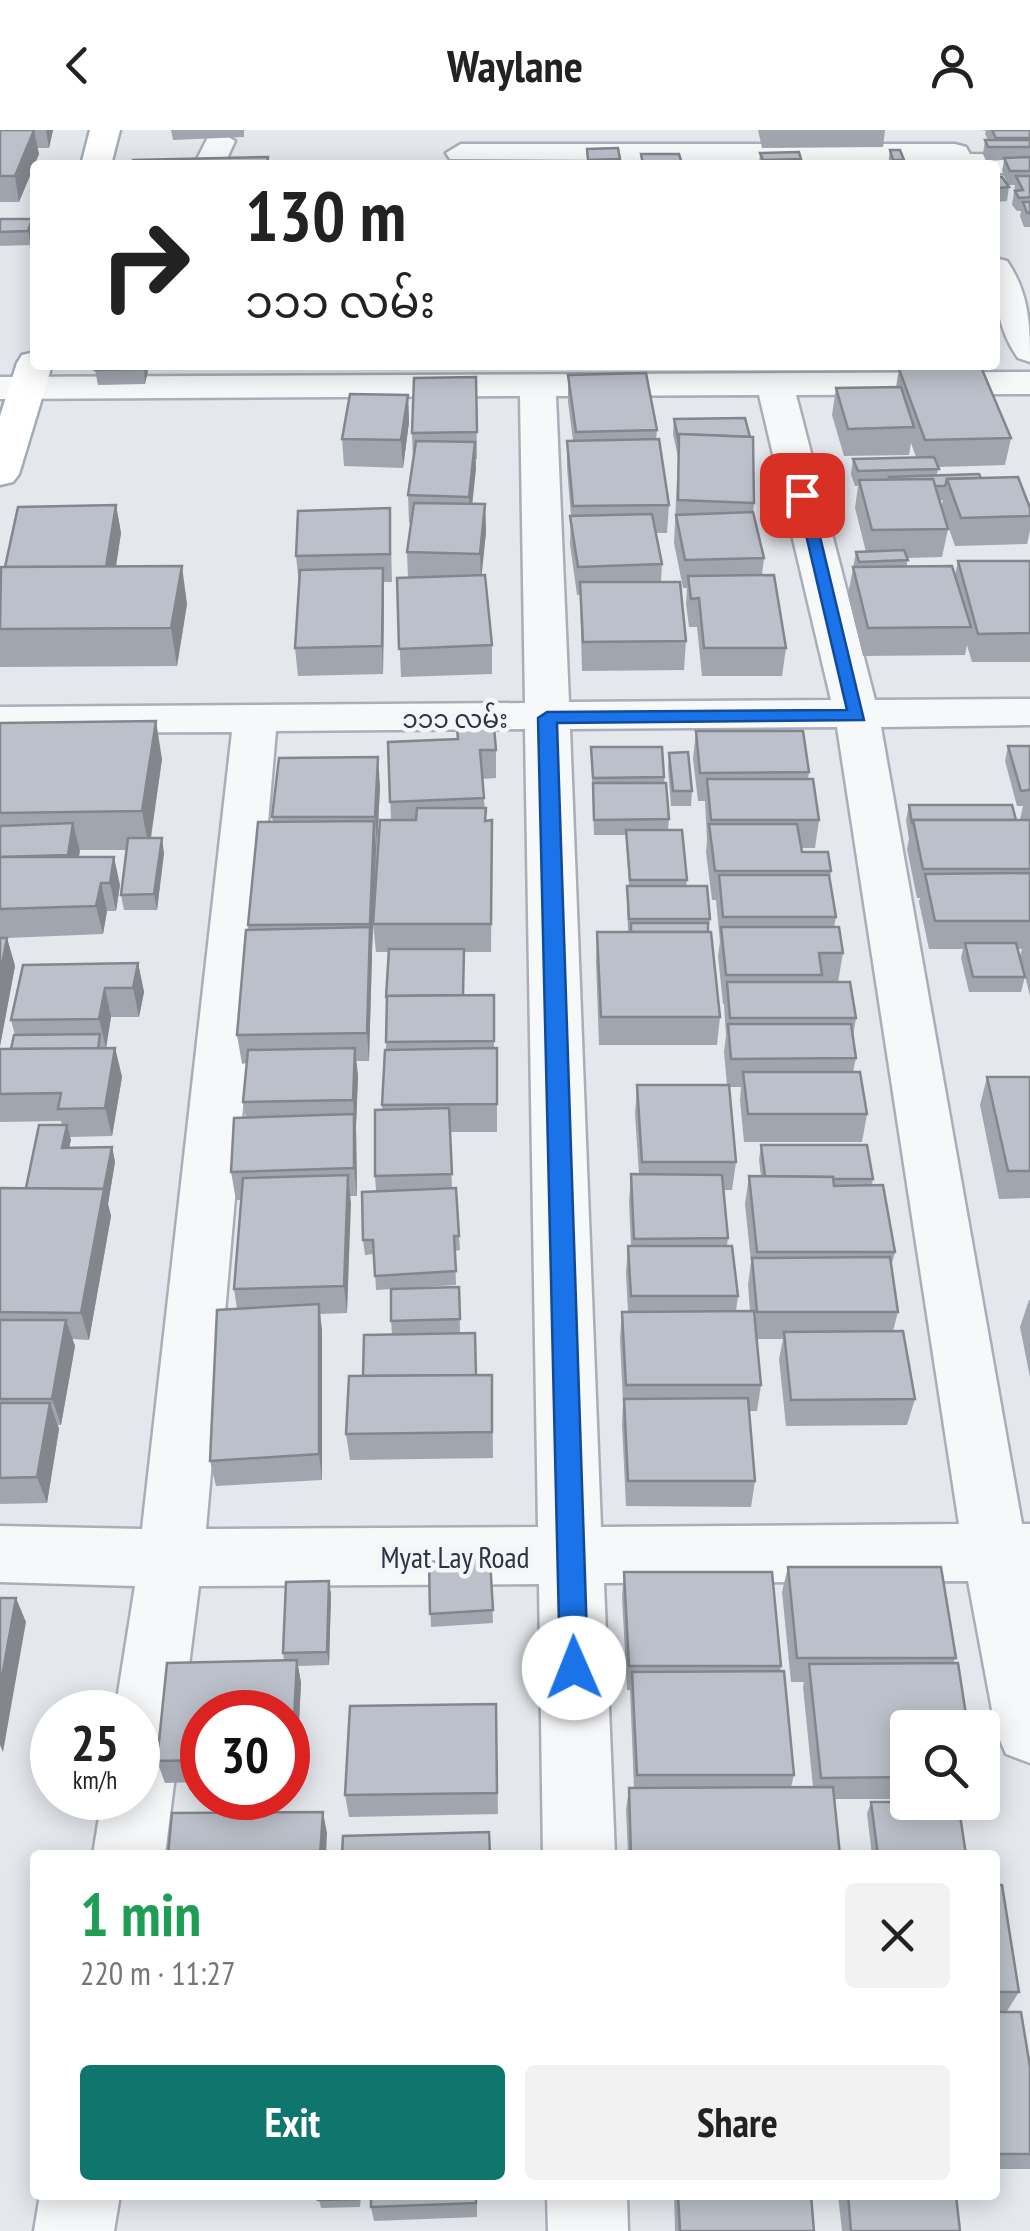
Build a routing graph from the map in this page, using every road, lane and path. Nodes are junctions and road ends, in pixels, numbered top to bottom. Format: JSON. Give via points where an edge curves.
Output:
{"nodes":[{"id":1,"x":106,"y":130,"type":"edge"},
{"id":2,"x":653,"y":141,"type":"edge"},
{"id":3,"x":461,"y":153,"type":"dead end"},
{"id":4,"x":955,"y":153,"type":"edge"},
{"id":5,"x":97,"y":160,"type":"edge"},
{"id":6,"x":1030,"y":164,"type":"edge"},
{"id":7,"x":1001,"y":301,"type":"edge"},
{"id":8,"x":1030,"y":352,"type":"edge"},
{"id":9,"x":21,"y":380,"type":"edge"},
{"id":10,"x":1030,"y":383,"type":"edge"},
{"id":11,"x":774,"y":384,"type":"junction"},
{"id":12,"x":538,"y":386,"type":"junction"},
{"id":13,"x":0,"y":474,"type":"edge"},
{"id":14,"x":1030,"y":712,"type":"edge"},
{"id":15,"x":857,"y":716,"type":"junction"},
{"id":16,"x":547,"y":718,"type":"junction"},
{"id":17,"x":0,"y":720,"type":"edge"},
{"id":18,"x":255,"y":720,"type":"junction"},
{"id":19,"x":1012,"y":1552,"type":"edge"},
{"id":20,"x":0,"y":1554,"type":"edge"},
{"id":21,"x":571,"y":1555,"type":"junction"},
{"id":22,"x":172,"y":1558,"type":"junction"},
{"id":23,"x":153,"y":1690,"type":"edge"},
{"id":24,"x":1030,"y":1731,"type":"edge"},
{"id":25,"x":133,"y":1820,"type":"edge"},
{"id":26,"x":129,"y":1850,"type":"edge"},
{"id":27,"x":578,"y":1850,"type":"edge"},
{"id":28,"x":79,"y":2200,"type":"edge"},
{"id":29,"x":587,"y":2200,"type":"edge"},
{"id":30,"x":74,"y":2231,"type":"edge"},
{"id":31,"x":588,"y":2231,"type":"edge"}],
"edges":[{"from":1,"to":5,"type":"main road"},
{"from":2,"to":3,"type":"street"},
{"from":2,"to":4,"type":"street"},
{"from":4,"to":6,"type":"street"},
{"from":7,"to":8,"type":"street"},
{"from":9,"to":12,"type":"street"},
{"from":9,"to":13,"type":"main road"},
{"from":10,"to":11,"type":"street"},
{"from":11,"to":12,"type":"street"},
{"from":11,"to":15,"type":"street"},
{"from":12,"to":16,"type":"street"},
{"from":14,"to":15,"type":"street","name":"၁၁၁ လမ်း"},
{"from":15,"to":16,"type":"street","name":"၁၁၁ လမ်း"},
{"from":15,"to":19,"type":"street"},
{"from":16,"to":18,"type":"street","name":"၁၁၁ လမ်း"},
{"from":16,"to":21,"type":"street"},
{"from":17,"to":18,"type":"street","name":"၁၁၁ လမ်း"},
{"from":18,"to":22,"type":"street"},
{"from":19,"to":21,"type":"street","name":"Myat Lay Road"},
{"from":19,"to":24,"type":"street"},
{"from":20,"to":22,"type":"street","name":"Myat Lay Road"},
{"from":21,"to":22,"type":"street","name":"Myat Lay Road"},
{"from":21,"to":27,"type":"street"},
{"from":22,"to":23,"type":"street"},
{"from":25,"to":26,"type":"street"},
{"from":28,"to":30,"type":"street"},
{"from":29,"to":31,"type":"street"}]}
